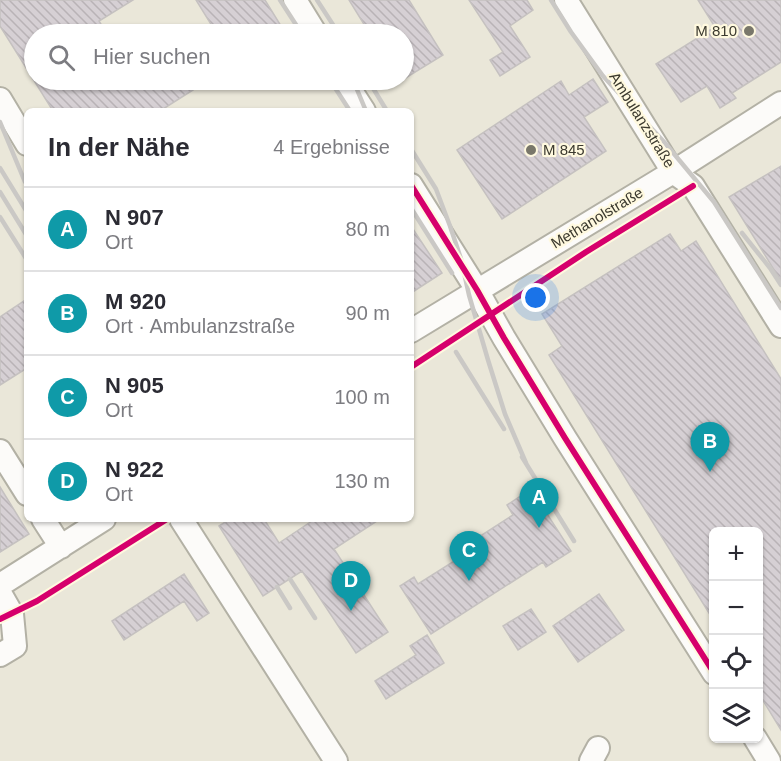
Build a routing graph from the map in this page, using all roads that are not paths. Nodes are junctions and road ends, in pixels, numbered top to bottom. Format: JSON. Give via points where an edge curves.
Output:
{"nodes":[{"id":1,"x":295,"y":0,"type":"edge"},
{"id":2,"x":566,"y":0,"type":"edge"},
{"id":3,"x":310,"y":24,"type":"edge"},
{"id":4,"x":350,"y":90,"type":"edge"},
{"id":5,"x":0,"y":99,"type":"edge"},
{"id":6,"x":781,"y":103,"type":"edge"},
{"id":7,"x":362,"y":108,"type":"edge"},
{"id":8,"x":24,"y":139,"type":"edge"},
{"id":9,"x":673,"y":172,"type":"junction"},
{"id":10,"x":414,"y":191,"type":"edge"},
{"id":11,"x":477,"y":290,"type":"junction"},
{"id":12,"x":781,"y":326,"type":"edge"},
{"id":13,"x":414,"y":329,"type":"edge"},
{"id":14,"x":0,"y":451,"type":"edge"},
{"id":15,"x":24,"y":489,"type":"edge"},
{"id":16,"x":45,"y":522,"type":"edge"},
{"id":17,"x":99,"y":522,"type":"edge"},
{"id":18,"x":183,"y":522,"type":"edge"},
{"id":19,"x":60,"y":547,"type":"junction"},
{"id":20,"x":0,"y":585,"type":"edge"},
{"id":21,"x":0,"y":593,"type":"edge"},
{"id":22,"x":0,"y":655,"type":"edge"},
{"id":23,"x":709,"y":665,"type":"edge"},
{"id":24,"x":758,"y":743,"type":"edge"},
{"id":25,"x":336,"y":761,"type":"edge"},
{"id":26,"x":769,"y":761,"type":"edge"}],
"edges":[{"from":1,"to":3,"type":"street"},
{"from":2,"to":9,"type":"street","name":"Ambulanzstraße"},
{"from":4,"to":7,"type":"street"},
{"from":5,"to":8,"type":"street"},
{"from":6,"to":9,"type":"street","name":"Methanolstraße"},
{"from":9,"to":11,"type":"street","name":"Methanolstraße"},
{"from":9,"to":12,"type":"street","name":"Ambulanzstraße","via":[[693,186]]},
{"from":10,"to":11,"type":"street"},
{"from":11,"to":13,"type":"street","name":"Methanolstraße"},
{"from":11,"to":23,"type":"street"},
{"from":14,"to":15,"type":"street"},
{"from":16,"to":19,"type":"street"},
{"from":17,"to":19,"type":"street"},
{"from":18,"to":25,"type":"street"},
{"from":19,"to":20,"type":"street"},
{"from":21,"to":22,"type":"street","via":[[12,614],[15,646]]},
{"from":24,"to":26,"type":"street"}]}
